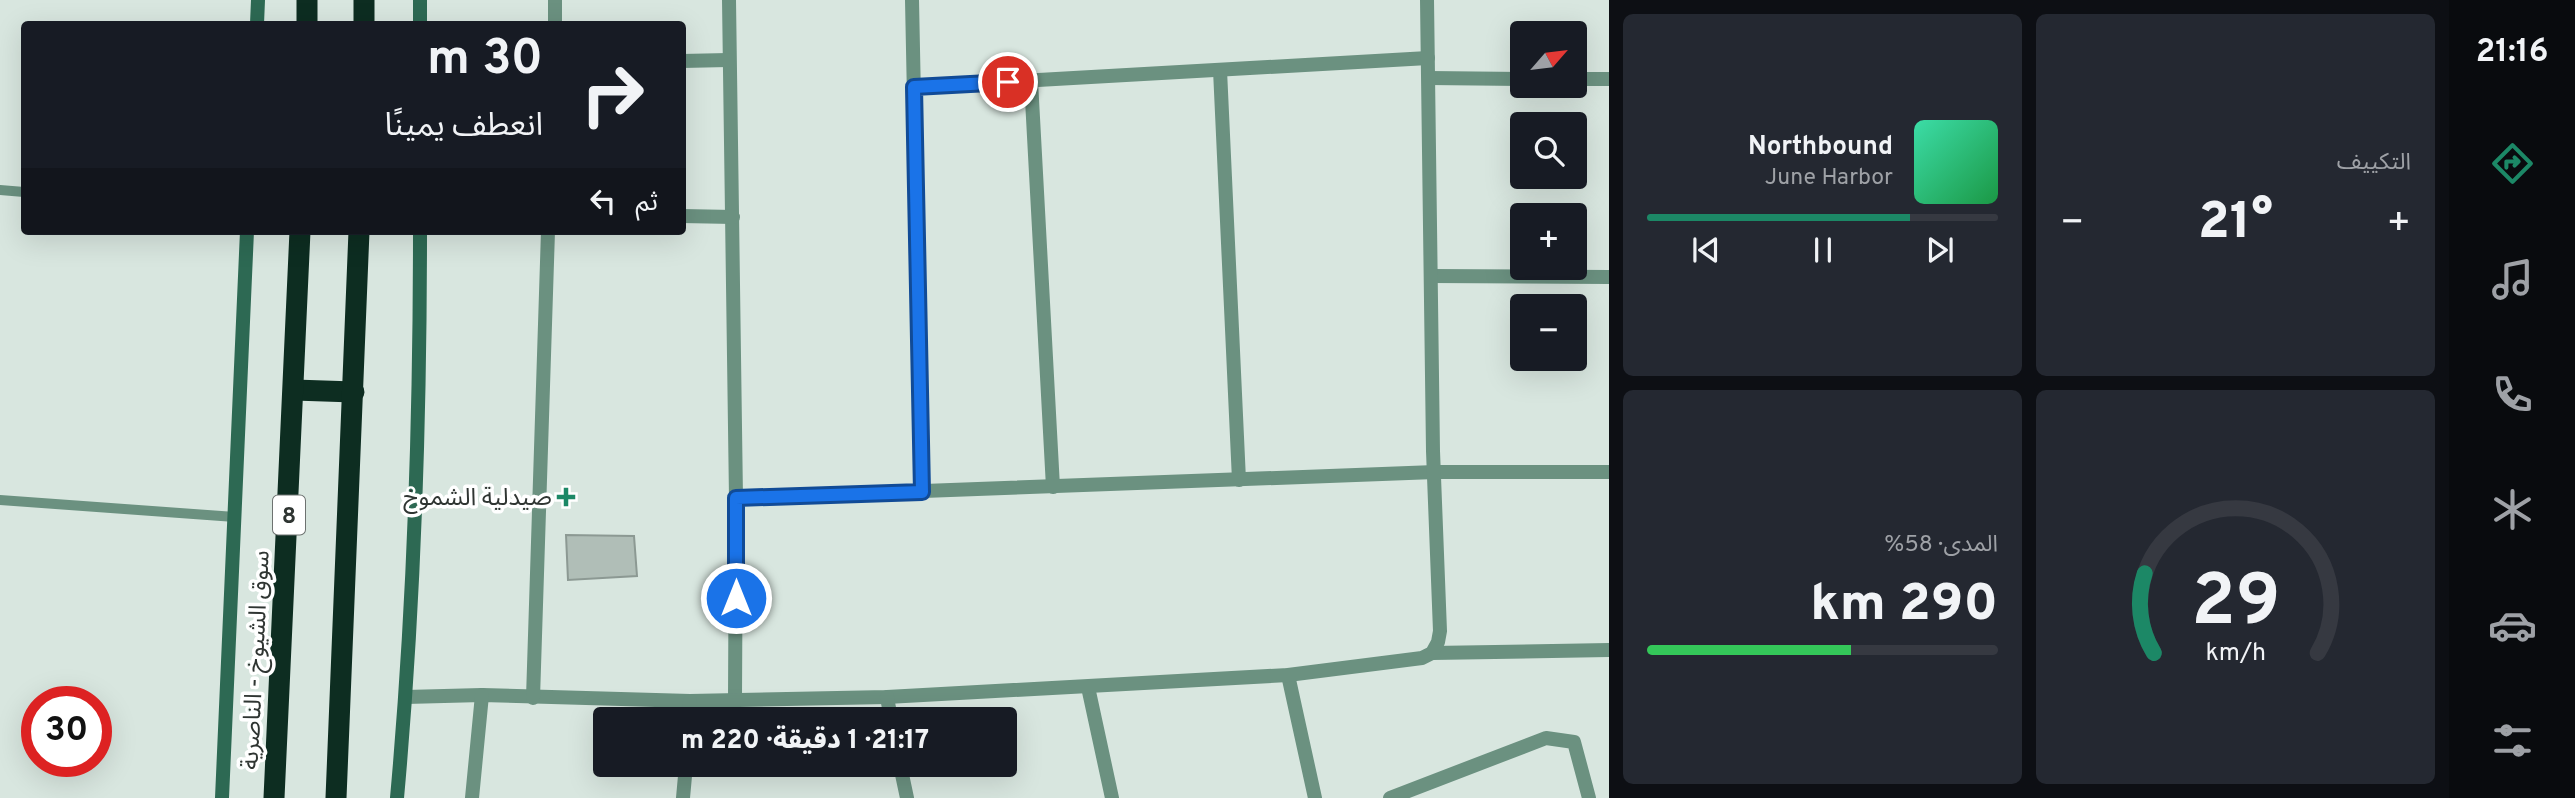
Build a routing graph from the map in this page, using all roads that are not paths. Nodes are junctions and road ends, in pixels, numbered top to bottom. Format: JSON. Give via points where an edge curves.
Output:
{"nodes":[{"id":1,"x":258,"y":0,"type":"edge"},
{"id":2,"x":307,"y":0,"type":"edge"},
{"id":3,"x":364,"y":0,"type":"edge"},
{"id":4,"x":420,"y":0,"type":"edge"},
{"id":5,"x":555,"y":0,"type":"edge"},
{"id":6,"x":729,"y":0,"type":"edge"},
{"id":7,"x":912,"y":0,"type":"edge"},
{"id":8,"x":1427,"y":0,"type":"edge"},
{"id":9,"x":257,"y":21,"type":"edge"},
{"id":10,"x":307,"y":21,"type":"edge"},
{"id":11,"x":363,"y":21,"type":"edge"},
{"id":12,"x":420,"y":21,"type":"edge"},
{"id":13,"x":555,"y":21,"type":"edge"},
{"id":14,"x":1428,"y":58,"type":"junction"},
{"id":15,"x":728,"y":60,"type":"junction"},
{"id":16,"x":686,"y":61,"type":"edge"},
{"id":17,"x":1220,"y":70,"type":"junction"},
{"id":18,"x":1429,"y":78,"type":"junction"},
{"id":19,"x":1510,"y":79,"type":"edge"},
{"id":20,"x":1587,"y":79,"type":"edge"},
{"id":21,"x":1609,"y":79,"type":"edge"},
{"id":22,"x":1031,"y":81,"type":"junction"},
{"id":23,"x":914,"y":87,"type":"junction"},
{"id":24,"x":0,"y":190,"type":"edge"},
{"id":25,"x":21,"y":192,"type":"edge"},
{"id":26,"x":686,"y":216,"type":"edge"},
{"id":27,"x":733,"y":217,"type":"junction"},
{"id":28,"x":247,"y":235,"type":"edge"},
{"id":29,"x":300,"y":235,"type":"edge"},
{"id":30,"x":359,"y":235,"type":"edge"},
{"id":31,"x":420,"y":235,"type":"edge"},
{"id":32,"x":548,"y":235,"type":"edge"},
{"id":33,"x":1431,"y":276,"type":"junction"},
{"id":34,"x":1609,"y":277,"type":"edge"},
{"id":35,"x":294,"y":390,"type":"junction"},
{"id":36,"x":354,"y":392,"type":"junction"},
{"id":37,"x":1435,"y":472,"type":"junction"},
{"id":38,"x":1609,"y":472,"type":"edge"},
{"id":39,"x":1239,"y":480,"type":"junction"},
{"id":40,"x":1053,"y":487,"type":"junction"},
{"id":41,"x":922,"y":492,"type":"junction"},
{"id":42,"x":736,"y":498,"type":"junction"},
{"id":43,"x":0,"y":500,"type":"edge"},
{"id":44,"x":235,"y":517,"type":"junction"},
{"id":45,"x":1609,"y":650,"type":"edge"},
{"id":46,"x":1432,"y":653,"type":"junction"},
{"id":47,"x":1289,"y":675,"type":"junction"},
{"id":48,"x":1088,"y":687,"type":"junction"},
{"id":49,"x":482,"y":695,"type":"junction"},
{"id":50,"x":406,"y":697,"type":"junction"},
{"id":51,"x":887,"y":697,"type":"junction"},
{"id":52,"x":533,"y":698,"type":"junction"},
{"id":53,"x":735,"y":698,"type":"junction"},
{"id":54,"x":690,"y":701,"type":"junction"},
{"id":55,"x":690,"y":707,"type":"edge"},
{"id":56,"x":889,"y":707,"type":"edge"},
{"id":57,"x":685,"y":777,"type":"edge"},
{"id":58,"x":903,"y":777,"type":"edge"},
{"id":59,"x":222,"y":798,"type":"edge"},
{"id":60,"x":274,"y":798,"type":"edge"},
{"id":61,"x":336,"y":798,"type":"edge"},
{"id":62,"x":397,"y":798,"type":"edge"},
{"id":63,"x":472,"y":798,"type":"edge"},
{"id":64,"x":683,"y":798,"type":"edge"},
{"id":65,"x":907,"y":798,"type":"edge"},
{"id":66,"x":1112,"y":798,"type":"edge"},
{"id":67,"x":1315,"y":798,"type":"edge"},
{"id":68,"x":1390,"y":798,"type":"edge"},
{"id":69,"x":1589,"y":798,"type":"edge"}],
"edges":[{"from":1,"to":9,"type":"main road"},
{"from":2,"to":10,"type":"highway"},
{"from":3,"to":11,"type":"highway"},
{"from":4,"to":12,"type":"main road"},
{"from":5,"to":13,"type":"street"},
{"from":6,"to":15,"type":"street"},
{"from":7,"to":23,"type":"street"},
{"from":8,"to":14,"type":"street"},
{"from":14,"to":17,"type":"street"},
{"from":14,"to":18,"type":"street"},
{"from":15,"to":16,"type":"street"},
{"from":15,"to":27,"type":"street"},
{"from":17,"to":22,"type":"street"},
{"from":17,"to":39,"type":"street"},
{"from":18,"to":19,"type":"street"},
{"from":18,"to":33,"type":"street"},
{"from":20,"to":21,"type":"street"},
{"from":22,"to":23,"type":"street"},
{"from":22,"to":40,"type":"street"},
{"from":23,"to":41,"type":"street"},
{"from":24,"to":25,"type":"lane"},
{"from":26,"to":27,"type":"street"},
{"from":27,"to":42,"type":"street"},
{"from":28,"to":44,"type":"main road"},
{"from":29,"to":35,"type":"highway","name":"سوق الشيوخ - الناصرية","number":"8"},
{"from":30,"to":36,"type":"highway"},
{"from":31,"to":50,"type":"main road"},
{"from":32,"to":52,"type":"street"},
{"from":33,"to":34,"type":"street"},
{"from":33,"to":37,"type":"street"},
{"from":35,"to":36,"type":"highway"},
{"from":35,"to":60,"type":"highway","name":"سوق الشيوخ - الناصرية","number":"8"},
{"from":36,"to":61,"type":"highway"},
{"from":37,"to":38,"type":"street"},
{"from":37,"to":39,"type":"street"},
{"from":37,"to":46,"type":"street","via":[[1440,631]]},
{"from":39,"to":40,"type":"street"},
{"from":40,"to":41,"type":"street"},
{"from":41,"to":42,"type":"street"},
{"from":42,"to":53,"type":"street"},
{"from":43,"to":44,"type":"lane"},
{"from":44,"to":59,"type":"main road"},
{"from":45,"to":46,"type":"street"},
{"from":46,"to":47,"type":"street","via":[[1412,660]]},
{"from":47,"to":48,"type":"street"},
{"from":47,"to":67,"type":"street"},
{"from":48,"to":51,"type":"street"},
{"from":48,"to":66,"type":"street"},
{"from":49,"to":50,"type":"street"},
{"from":49,"to":52,"type":"street"},
{"from":49,"to":63,"type":"street"},
{"from":50,"to":62,"type":"main road"},
{"from":51,"to":53,"type":"street"},
{"from":51,"to":56,"type":"street"},
{"from":52,"to":54,"type":"street"},
{"from":53,"to":54,"type":"street"},
{"from":54,"to":55,"type":"street"},
{"from":57,"to":64,"type":"street"},
{"from":58,"to":65,"type":"street"},
{"from":68,"to":69,"type":"street","via":[[1546,738],[1574,742]]}]}
